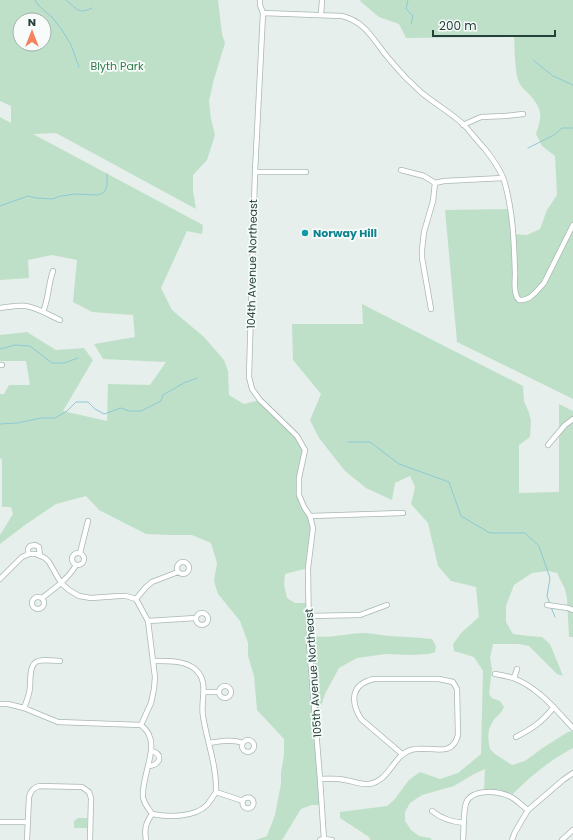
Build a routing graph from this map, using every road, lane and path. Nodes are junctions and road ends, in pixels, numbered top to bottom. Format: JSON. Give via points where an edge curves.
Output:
{"nodes":[{"id":1,"x":260,"y":0,"type":"edge"},
{"id":2,"x":322,"y":0,"type":"edge"},
{"id":3,"x":263,"y":13,"type":"junction"},
{"id":4,"x":321,"y":14,"type":"junction"},
{"id":5,"x":523,"y":114,"type":"dead end"},
{"id":6,"x":463,"y":125,"type":"junction"},
{"id":7,"x":401,"y":170,"type":"dead end"},
{"id":8,"x":255,"y":172,"type":"junction"},
{"id":9,"x":306,"y":172,"type":"dead end"},
{"id":10,"x":503,"y":178,"type":"junction"},
{"id":11,"x":435,"y":183,"type":"junction"},
{"id":12,"x":573,"y":225,"type":"edge"},
{"id":13,"x":53,"y":270,"type":"dead end"},
{"id":14,"x":0,"y":308,"type":"edge"},
{"id":15,"x":431,"y":309,"type":"dead end"},
{"id":16,"x":43,"y":312,"type":"junction"},
{"id":17,"x":60,"y":320,"type":"dead end"},
{"id":18,"x":573,"y":419,"type":"edge"},
{"id":19,"x":548,"y":445,"type":"dead end"},
{"id":20,"x":304,"y":507,"type":"joint"},
{"id":21,"x":403,"y":514,"type":"dead end"},
{"id":22,"x":310,"y":516,"type":"junction"},
{"id":23,"x":88,"y":521,"type":"dead end"},
{"id":24,"x":80,"y":553,"type":"junction"},
{"id":25,"x":28,"y":554,"type":"junction"},
{"id":26,"x":40,"y":556,"type":"junction"},
{"id":27,"x":76,"y":565,"type":"junction"},
{"id":28,"x":178,"y":572,"type":"dead end"},
{"id":29,"x":0,"y":579,"type":"edge"},
{"id":30,"x":61,"y":583,"type":"junction"},
{"id":31,"x":42,"y":598,"type":"dead end"},
{"id":32,"x":136,"y":599,"type":"junction"},
{"id":33,"x":388,"y":605,"type":"dead end"},
{"id":34,"x":546,"y":605,"type":"dead end"},
{"id":35,"x":573,"y":610,"type":"edge"},
{"id":36,"x":308,"y":616,"type":"junction"},
{"id":37,"x":196,"y":618,"type":"dead end"},
{"id":38,"x":148,"y":622,"type":"junction"},
{"id":39,"x":60,"y":661,"type":"dead end"},
{"id":40,"x":153,"y":661,"type":"junction"},
{"id":41,"x":517,"y":669,"type":"dead end"},
{"id":42,"x":495,"y":674,"type":"dead end"},
{"id":43,"x":514,"y":678,"type":"junction"},
{"id":44,"x":204,"y":692,"type":"junction"},
{"id":45,"x":219,"y":692,"type":"dead end"},
{"id":46,"x":0,"y":704,"type":"edge"},
{"id":47,"x":24,"y":708,"type":"junction"},
{"id":48,"x":554,"y":708,"type":"junction"},
{"id":49,"x":141,"y":725,"type":"junction"},
{"id":50,"x":573,"y":728,"type":"edge"},
{"id":51,"x":516,"y":737,"type":"dead end"},
{"id":52,"x":209,"y":742,"type":"junction"},
{"id":53,"x":243,"y":743,"type":"dead end"},
{"id":54,"x":151,"y":751,"type":"junction"},
{"id":55,"x":402,"y":754,"type":"junction"},
{"id":56,"x":148,"y":766,"type":"junction"},
{"id":57,"x":573,"y":773,"type":"edge"},
{"id":58,"x":320,"y":779,"type":"junction"},
{"id":59,"x":216,"y":792,"type":"junction"},
{"id":60,"x":242,"y":801,"type":"dead end"},
{"id":61,"x":528,"y":810,"type":"junction"},
{"id":62,"x":432,"y":811,"type":"dead end"},
{"id":63,"x":152,"y":814,"type":"junction"},
{"id":64,"x":0,"y":822,"type":"edge"},
{"id":65,"x":28,"y":822,"type":"junction"},
{"id":66,"x":464,"y":823,"type":"junction"},
{"id":67,"x":573,"y":830,"type":"edge"},
{"id":68,"x":27,"y":840,"type":"edge"},
{"id":69,"x":90,"y":840,"type":"edge"},
{"id":70,"x":146,"y":840,"type":"edge"},
{"id":71,"x":322,"y":840,"type":"edge"},
{"id":72,"x":332,"y":840,"type":"edge"},
{"id":73,"x":463,"y":840,"type":"edge"},
{"id":74,"x":512,"y":840,"type":"edge"},
{"id":75,"x":562,"y":840,"type":"edge"}],
"edges":[{"from":1,"to":3,"type":"street","name":"104th Avenue Northeast"},
{"from":2,"to":4,"type":"street"},
{"from":3,"to":4,"type":"street"},
{"from":3,"to":8,"type":"street","name":"104th Avenue Northeast"},
{"from":4,"to":6,"type":"street","via":[[350,18],[365,28],[390,60],[422,93]]},
{"from":5,"to":6,"type":"street","via":[[481,117]]},
{"from":6,"to":10,"type":"street","via":[[493,160]]},
{"from":7,"to":11,"type":"street","via":[[424,176]]},
{"from":8,"to":9,"type":"street"},
{"from":8,"to":20,"type":"street","name":"104th Avenue Northeast","via":[[249,377],[252,389],[260,400],[297,436],[305,450],[299,478],[299,495]]},
{"from":10,"to":11,"type":"street"},
{"from":10,"to":12,"type":"street","via":[[512,218],[515,289],[519,300],[529,298],[544,283]]},
{"from":11,"to":15,"type":"street","via":[[422,250]]},
{"from":13,"to":16,"type":"street"},
{"from":14,"to":16,"type":"street","via":[[26,306]]},
{"from":16,"to":17,"type":"street"},
{"from":18,"to":19,"type":"street"},
{"from":20,"to":22,"type":"street","name":"105th Avenue Northeast"},
{"from":21,"to":22,"type":"street"},
{"from":22,"to":36,"type":"street","name":"105th Avenue Northeast","via":[[313,528],[308,568]]},
{"from":23,"to":24,"type":"street"},
{"from":24,"to":27,"type":"street","via":[[84,560]]},
{"from":24,"to":27,"type":"street","via":[[74,553],[72,557]]},
{"from":25,"to":26,"type":"street"},
{"from":25,"to":26,"type":"street","via":[[30,546],[36,545],[39,547]]},
{"from":25,"to":29,"type":"street"},
{"from":26,"to":30,"type":"street","via":[[49,562]]},
{"from":27,"to":30,"type":"street"},
{"from":28,"to":32,"type":"street","via":[[152,582]]},
{"from":30,"to":31,"type":"street"},
{"from":30,"to":32,"type":"street","via":[[84,597],[126,596]]},
{"from":32,"to":38,"type":"street"},
{"from":33,"to":36,"type":"street","via":[[360,615]]},
{"from":34,"to":35,"type":"street"},
{"from":36,"to":58,"type":"street","name":"105th Avenue Northeast"},
{"from":37,"to":38,"type":"street"},
{"from":38,"to":40,"type":"street"},
{"from":39,"to":47,"type":"street","via":[[33,664],[30,693]]},
{"from":40,"to":44,"type":"street","via":[[177,662],[195,669],[203,681]]},
{"from":40,"to":49,"type":"street","via":[[154,689]]},
{"from":41,"to":43,"type":"street"},
{"from":42,"to":43,"type":"street"},
{"from":43,"to":48,"type":"street","via":[[530,687]]},
{"from":44,"to":45,"type":"street"},
{"from":44,"to":52,"type":"street","via":[[203,715]]},
{"from":46,"to":47,"type":"street"},
{"from":47,"to":49,"type":"street","via":[[58,722]]},
{"from":48,"to":50,"type":"street"},
{"from":48,"to":51,"type":"street","via":[[537,725]]},
{"from":49,"to":54,"type":"street","via":[[149,735]]},
{"from":52,"to":53,"type":"street","via":[[236,740]]},
{"from":52,"to":59,"type":"street"},
{"from":54,"to":56,"type":"street"},
{"from":54,"to":56,"type":"street","via":[[158,755],[159,760],[156,764]]},
{"from":55,"to":55,"type":"street","via":[[361,719],[354,699],[357,688],[374,679],[439,679],[453,682],[458,690],[458,735],[454,745],[441,750],[419,748]]},
{"from":55,"to":58,"type":"street","via":[[384,777],[369,784],[332,778]]},
{"from":56,"to":63,"type":"street","via":[[143,789],[146,806]]},
{"from":57,"to":61,"type":"street"},
{"from":58,"to":71,"type":"street","name":"105th Avenue Northeast"},
{"from":59,"to":60,"type":"street"},
{"from":59,"to":63,"type":"street","via":[[206,806],[197,812],[171,816]]},
{"from":61,"to":66,"type":"street","via":[[505,795],[478,793],[467,801]]},
{"from":61,"to":74,"type":"street"},
{"from":62,"to":66,"type":"street","via":[[444,819]]},
{"from":63,"to":70,"type":"street","via":[[145,828]]},
{"from":64,"to":65,"type":"street"},
{"from":65,"to":68,"type":"street"},
{"from":65,"to":69,"type":"street","via":[[29,797],[34,788],[82,787],[89,792],[91,798]]},
{"from":66,"to":73,"type":"street"},
{"from":67,"to":75,"type":"street"},
{"from":71,"to":72,"type":"street"}]}
